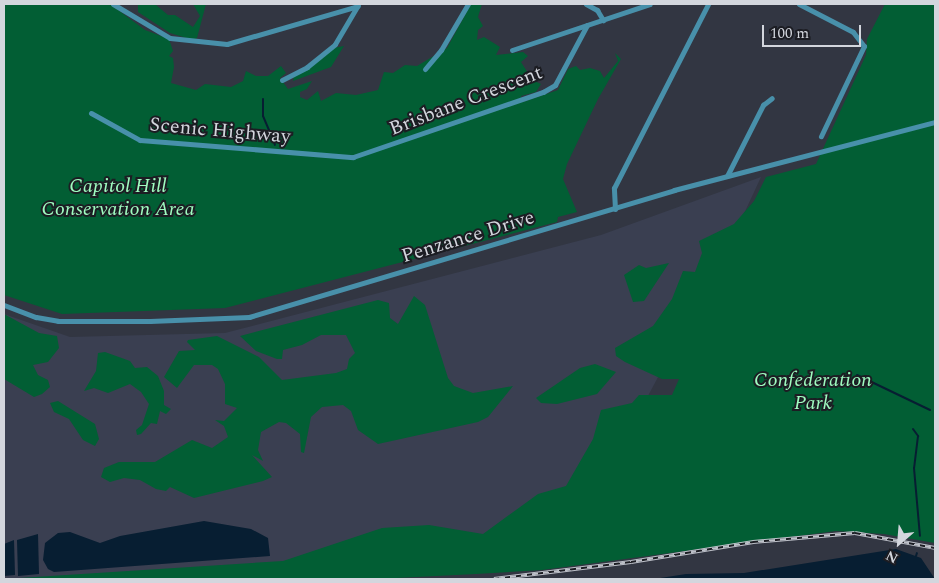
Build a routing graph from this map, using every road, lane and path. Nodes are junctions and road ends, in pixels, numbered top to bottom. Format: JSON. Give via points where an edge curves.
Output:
{"nodes":[{"id":1,"x":113,"y":4,"type":"edge"},
{"id":2,"x":468,"y":4,"type":"edge"},
{"id":3,"x":586,"y":4,"type":"edge"},
{"id":4,"x":650,"y":4,"type":"edge"},
{"id":5,"x":708,"y":4,"type":"edge"},
{"id":6,"x":799,"y":4,"type":"edge"},
{"id":7,"x":358,"y":5,"type":"edge"},
{"id":8,"x":603,"y":20,"type":"junction"},
{"id":9,"x":587,"y":25,"type":"junction"},
{"id":10,"x":512,"y":50,"type":"dead end"},
{"id":11,"x":425,"y":69,"type":"dead end"},
{"id":12,"x":282,"y":80,"type":"dead end"},
{"id":13,"x":772,"y":98,"type":"dead end"},
{"id":14,"x":91,"y":113,"type":"dead end"},
{"id":15,"x":935,"y":122,"type":"edge"},
{"id":16,"x":821,"y":136,"type":"dead end"},
{"id":17,"x":353,"y":157,"type":"joint"},
{"id":18,"x":727,"y":176,"type":"junction"},
{"id":19,"x":615,"y":209,"type":"junction"},
{"id":20,"x":4,"y":305,"type":"edge"}],
"edges":[{"from":1,"to":7,"type":"street","via":[[170,38],[227,44]]},
{"from":2,"to":11,"type":"street","via":[[441,50]]},
{"from":3,"to":8,"type":"street","via":[[597,10]]},
{"from":4,"to":8,"type":"street"},
{"from":5,"to":19,"type":"street","via":[[614,188]]},
{"from":6,"to":16,"type":"street","via":[[862,40],[862,52]]},
{"from":7,"to":12,"type":"street","via":[[335,44],[307,67]]},
{"from":8,"to":9,"type":"street"},
{"from":9,"to":10,"type":"street"},
{"from":9,"to":17,"type":"street","name":"Brisbane Crescent","via":[[555,85],[544,92]]},
{"from":13,"to":18,"type":"street","via":[[763,105]]},
{"from":14,"to":17,"type":"street","name":"Scenic Highway","via":[[140,140]]},
{"from":15,"to":18,"type":"street","name":"Penzance Drive"},
{"from":18,"to":19,"type":"street","name":"Penzance Drive"},
{"from":19,"to":20,"type":"street","name":"Penzance Drive","via":[[249,317],[58,321]]}]}
